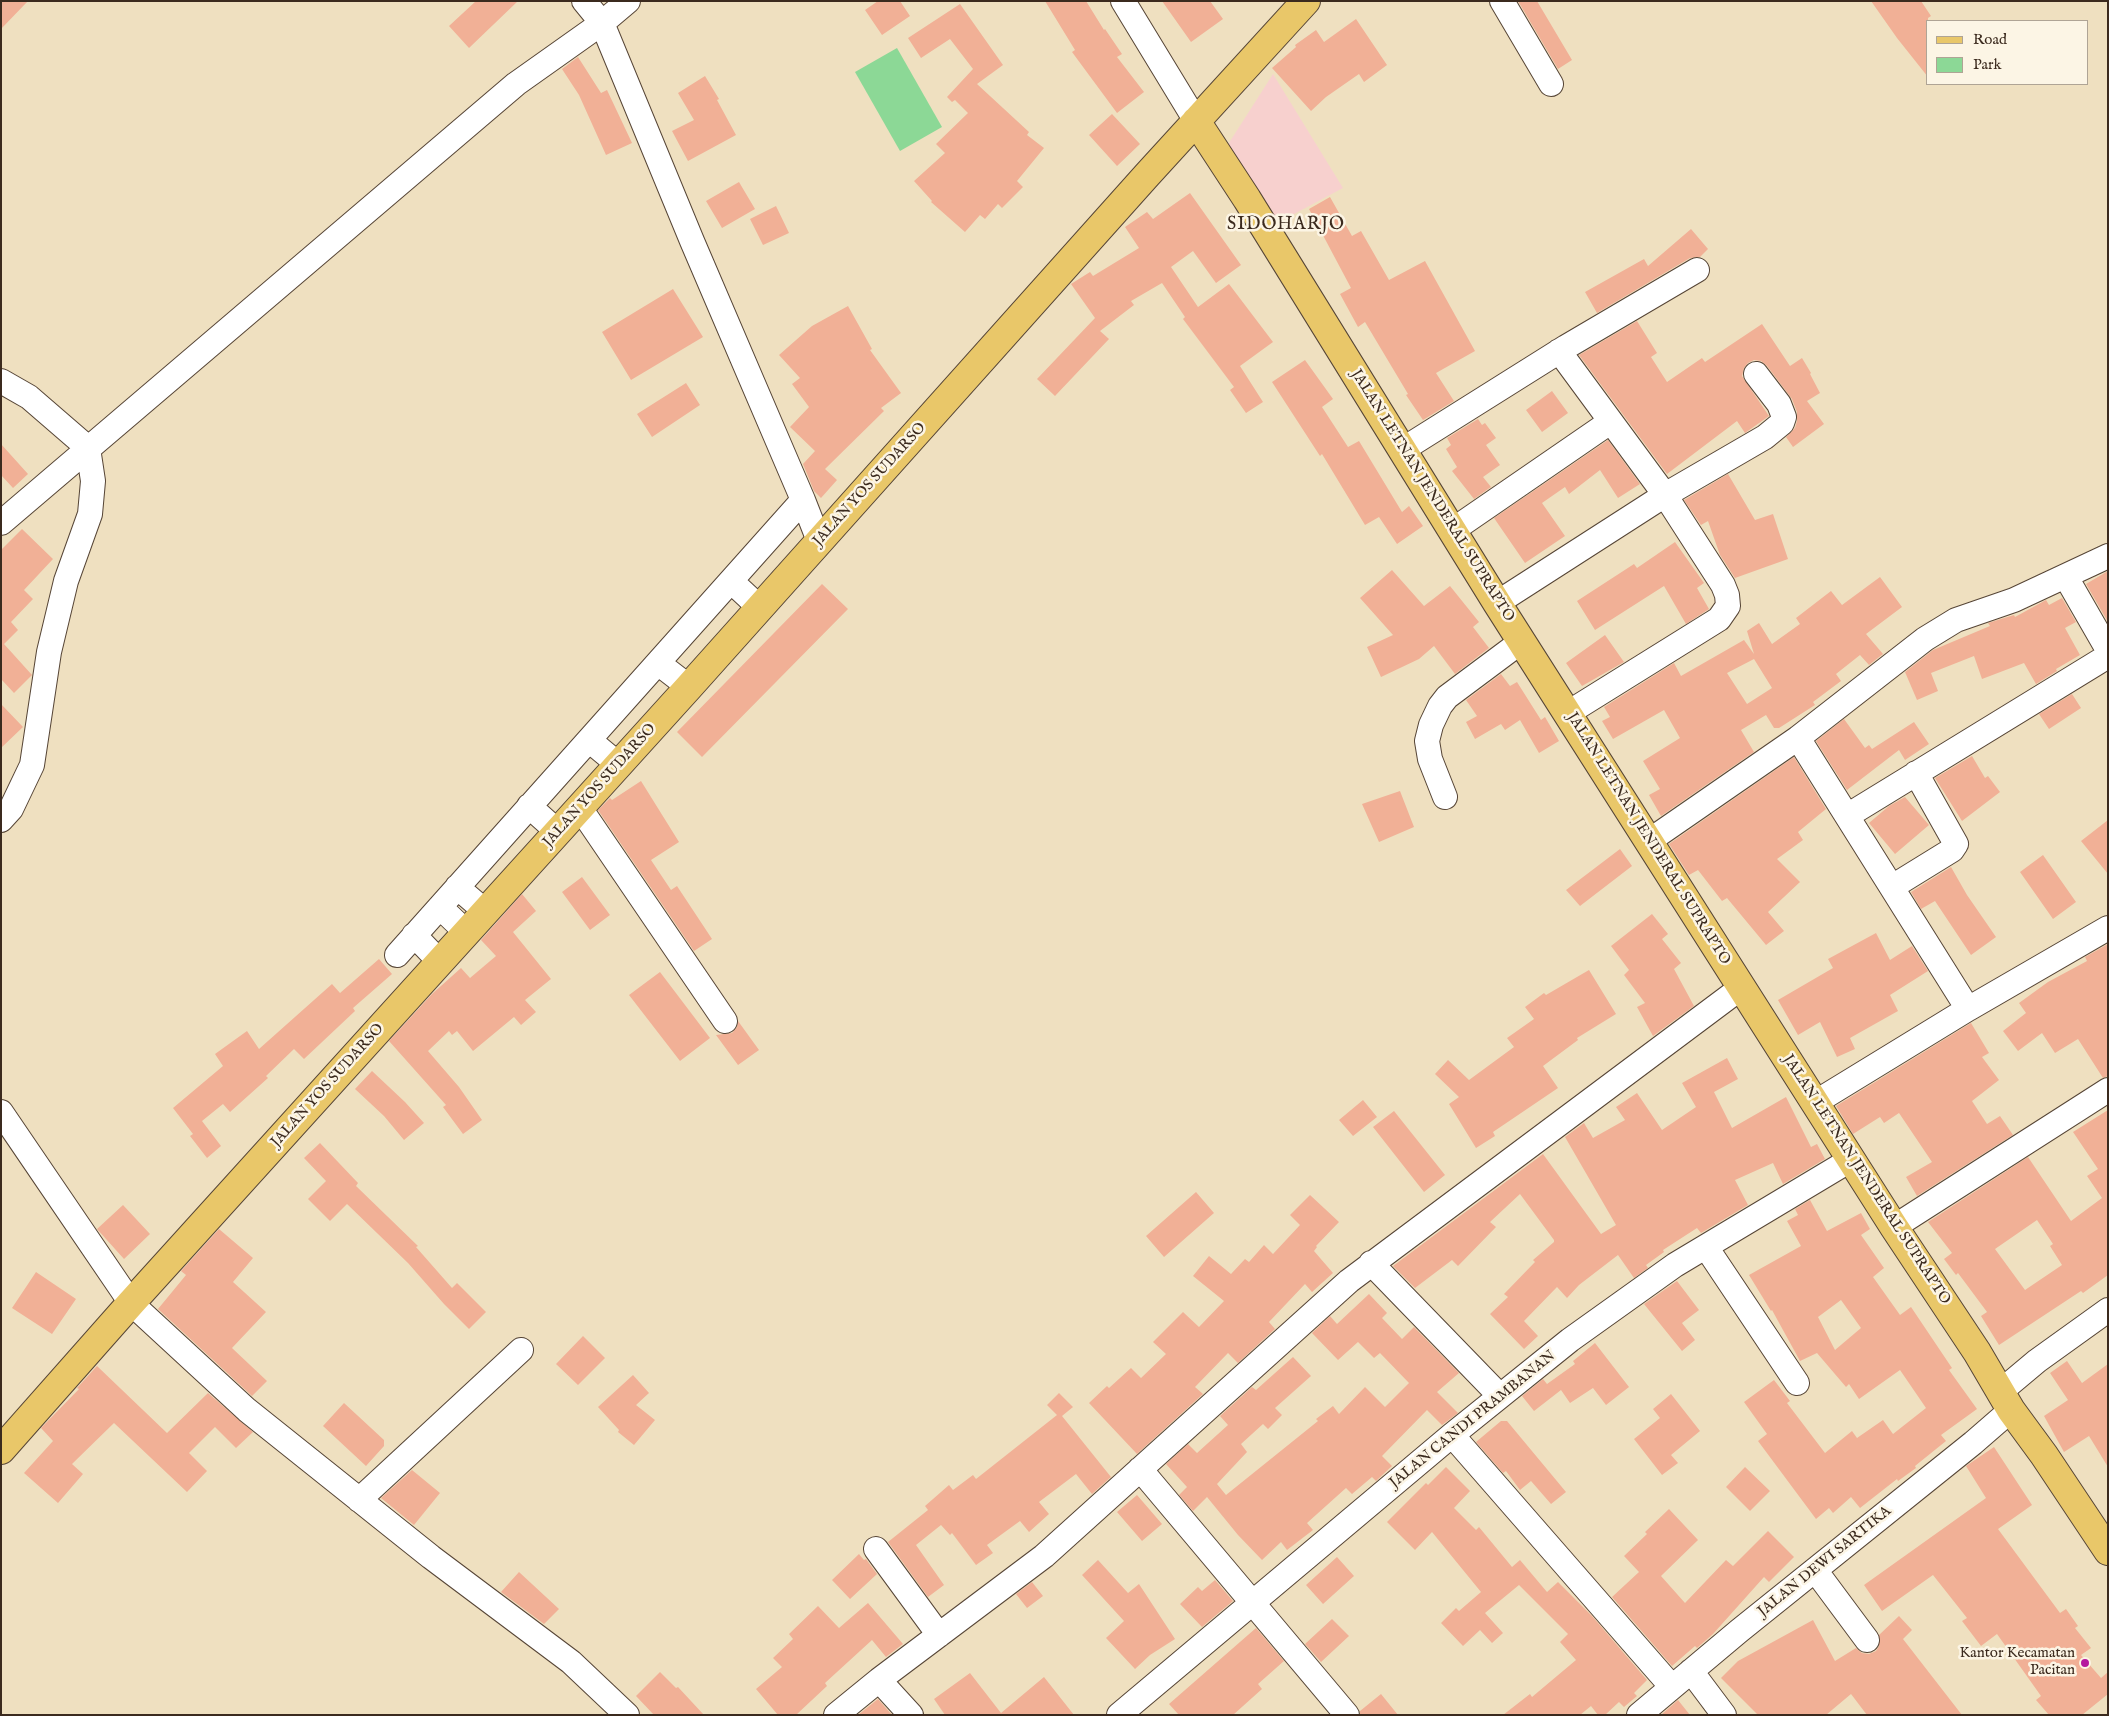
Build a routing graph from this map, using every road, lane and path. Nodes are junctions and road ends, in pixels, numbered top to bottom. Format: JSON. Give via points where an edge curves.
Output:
{"nodes":[{"id":1,"x":584,"y":1,"type":"edge"},
{"id":2,"x":628,"y":1,"type":"edge"},
{"id":3,"x":1122,"y":1,"type":"edge"},
{"id":4,"x":1306,"y":1,"type":"edge"},
{"id":5,"x":1502,"y":1,"type":"edge"},
{"id":6,"x":602,"y":24,"type":"junction"},
{"id":7,"x":1551,"y":84,"type":"dead end"},
{"id":8,"x":1196,"y":121,"type":"junction"},
{"id":9,"x":1697,"y":270,"type":"dead end"},
{"id":10,"x":1559,"y":351,"type":"junction"},
{"id":11,"x":1756,"y":374,"type":"dead end"},
{"id":12,"x":1,"y":382,"type":"edge"},
{"id":13,"x":1610,"y":422,"type":"junction"},
{"id":14,"x":1419,"y":440,"type":"junction"},
{"id":15,"x":88,"y":448,"type":"junction"},
{"id":16,"x":1665,"y":495,"type":"junction"},
{"id":17,"x":803,"y":500,"type":"junction"},
{"id":18,"x":1,"y":523,"type":"edge"},
{"id":19,"x":1452,"y":530,"type":"junction"},
{"id":20,"x":819,"y":541,"type":"junction"},
{"id":21,"x":2108,"y":556,"type":"edge"},
{"id":22,"x":2066,"y":577,"type":"junction"},
{"id":23,"x":731,"y":581,"type":"junction"},
{"id":24,"x":1497,"y":603,"type":"junction"},
{"id":25,"x":760,"y":608,"type":"junction"},
{"id":26,"x":1522,"y":641,"type":"junction"},
{"id":27,"x":2108,"y":650,"type":"edge"},
{"id":28,"x":2108,"y":656,"type":"edge"},
{"id":29,"x":658,"y":663,"type":"junction"},
{"id":30,"x":689,"y":688,"type":"junction"},
{"id":31,"x":1568,"y":712,"type":"junction"},
{"id":32,"x":1798,"y":738,"type":"junction"},
{"id":33,"x":589,"y":740,"type":"junction"},
{"id":34,"x":619,"y":765,"type":"junction"},
{"id":35,"x":1916,"y":773,"type":"junction"},
{"id":36,"x":1445,"y":797,"type":"dead end"},
{"id":37,"x":530,"y":806,"type":"junction"},
{"id":38,"x":580,"y":808,"type":"junction"},
{"id":39,"x":1847,"y":816,"type":"junction"},
{"id":40,"x":1,"y":820,"type":"edge"},
{"id":41,"x":558,"y":832,"type":"junction"},
{"id":42,"x":1649,"y":841,"type":"junction"},
{"id":43,"x":457,"y":887,"type":"junction"},
{"id":44,"x":1892,"y":887,"type":"junction"},
{"id":45,"x":440,"y":907,"type":"junction"},
{"id":46,"x":486,"y":912,"type":"junction"},
{"id":47,"x":2108,"y":928,"type":"edge"},
{"id":48,"x":467,"y":933,"type":"junction"},
{"id":49,"x":414,"y":935,"type":"junction"},
{"id":50,"x":397,"y":954,"type":"dead end"},
{"id":51,"x":440,"y":962,"type":"junction"},
{"id":52,"x":1742,"y":988,"type":"junction"},
{"id":53,"x":1968,"y":1009,"type":"junction"},
{"id":54,"x":725,"y":1021,"type":"dead end"},
{"id":55,"x":2108,"y":1090,"type":"edge"},
{"id":56,"x":1829,"y":1093,"type":"junction"},
{"id":57,"x":1,"y":1112,"type":"edge"},
{"id":58,"x":1852,"y":1159,"type":"junction"},
{"id":59,"x":1894,"y":1228,"type":"junction"},
{"id":60,"x":1706,"y":1247,"type":"junction"},
{"id":61,"x":1371,"y":1263,"type":"junction"},
{"id":62,"x":131,"y":1303,"type":"junction"},
{"id":63,"x":2108,"y":1310,"type":"edge"},
{"id":64,"x":521,"y":1350,"type":"dead end"},
{"id":65,"x":1797,"y":1383,"type":"dead end"},
{"id":66,"x":1500,"y":1396,"type":"junction"},
{"id":67,"x":2006,"y":1401,"type":"junction"},
{"id":68,"x":1452,"y":1435,"type":"junction"},
{"id":69,"x":1,"y":1450,"type":"edge"},
{"id":70,"x":1140,"y":1469,"type":"junction"},
{"id":71,"x":359,"y":1500,"type":"junction"},
{"id":72,"x":876,"y":1549,"type":"dead end"},
{"id":73,"x":2108,"y":1551,"type":"edge"},
{"id":74,"x":1815,"y":1570,"type":"junction"},
{"id":75,"x":1252,"y":1604,"type":"junction"},
{"id":76,"x":939,"y":1635,"type":"junction"},
{"id":77,"x":1867,"y":1640,"type":"dead end"},
{"id":78,"x":1691,"y":1671,"type":"junction"},
{"id":79,"x":879,"y":1680,"type":"junction"},
{"id":80,"x":1672,"y":1687,"type":"junction"},
{"id":81,"x":627,"y":1715,"type":"edge"},
{"id":82,"x":836,"y":1715,"type":"edge"},
{"id":83,"x":911,"y":1715,"type":"edge"},
{"id":84,"x":1119,"y":1715,"type":"edge"},
{"id":85,"x":1348,"y":1715,"type":"edge"},
{"id":86,"x":1639,"y":1715,"type":"edge"},
{"id":87,"x":1724,"y":1715,"type":"edge"}],
"edges":[{"from":1,"to":6,"type":"street"},
{"from":2,"to":6,"type":"street"},
{"from":3,"to":8,"type":"street"},
{"from":4,"to":8,"type":"main road","name":"JALAN YOS SUDARSO"},
{"from":5,"to":7,"type":"street"},
{"from":6,"to":15,"type":"street","via":[[516,84]]},
{"from":6,"to":17,"type":"street"},
{"from":8,"to":14,"type":"main road","name":"JALAN LETNAN JENDERAL SUPRAPTO","via":[[1247,199]]},
{"from":8,"to":20,"type":"main road","name":"JALAN YOS SUDARSO"},
{"from":9,"to":10,"type":"street"},
{"from":10,"to":13,"type":"street"},
{"from":10,"to":14,"type":"street"},
{"from":11,"to":16,"type":"street","via":[[1783,411],[1782,423],[1765,437]]},
{"from":12,"to":15,"type":"street","via":[[29,397]]},
{"from":13,"to":16,"type":"street"},
{"from":13,"to":19,"type":"street"},
{"from":14,"to":19,"type":"main road","name":"JALAN LETNAN JENDERAL SUPRAPTO"},
{"from":15,"to":18,"type":"street"},
{"from":15,"to":40,"type":"street","via":[[93,481],[90,514],[66,581],[49,652],[32,765],[11,808]]},
{"from":16,"to":24,"type":"street"},
{"from":16,"to":31,"type":"street","via":[[1723,585],[1728,606],[1719,619]]},
{"from":17,"to":20,"type":"street"},
{"from":17,"to":23,"type":"street"},
{"from":19,"to":24,"type":"main road","name":"JALAN LETNAN JENDERAL SUPRAPTO"},
{"from":20,"to":25,"type":"main road","name":"JALAN YOS SUDARSO"},
{"from":21,"to":22,"type":"street"},
{"from":22,"to":27,"type":"street"},
{"from":22,"to":32,"type":"street","via":[[1956,620],[1925,639]]},
{"from":23,"to":25,"type":"street"},
{"from":23,"to":29,"type":"street"},
{"from":24,"to":26,"type":"main road","name":"JALAN LETNAN JENDERAL SUPRAPTO"},
{"from":25,"to":30,"type":"main road","name":"JALAN YOS SUDARSO"},
{"from":26,"to":31,"type":"main road","name":"JALAN LETNAN JENDERAL SUPRAPTO"},
{"from":26,"to":36,"type":"street","via":[[1447,697],[1440,706],[1427,741],[1430,759]]},
{"from":28,"to":35,"type":"street"},
{"from":29,"to":30,"type":"street"},
{"from":29,"to":33,"type":"street"},
{"from":30,"to":34,"type":"main road","name":"JALAN YOS SUDARSO"},
{"from":31,"to":42,"type":"main road","name":"JALAN LETNAN JENDERAL SUPRAPTO"},
{"from":32,"to":39,"type":"street"},
{"from":32,"to":42,"type":"street"},
{"from":33,"to":34,"type":"street"},
{"from":33,"to":37,"type":"street"},
{"from":34,"to":38,"type":"main road","name":"JALAN YOS SUDARSO"},
{"from":35,"to":39,"type":"street"},
{"from":35,"to":44,"type":"street","via":[[1956,844],[1952,850]]},
{"from":37,"to":41,"type":"street"},
{"from":37,"to":43,"type":"street"},
{"from":38,"to":41,"type":"main road","name":"JALAN YOS SUDARSO"},
{"from":38,"to":54,"type":"street"},
{"from":39,"to":44,"type":"street"},
{"from":41,"to":46,"type":"main road","name":"JALAN YOS SUDARSO"},
{"from":42,"to":52,"type":"main road","name":"JALAN LETNAN JENDERAL SUPRAPTO"},
{"from":43,"to":45,"type":"street"},
{"from":43,"to":46,"type":"street"},
{"from":44,"to":53,"type":"street"},
{"from":45,"to":48,"type":"street"},
{"from":45,"to":49,"type":"street"},
{"from":46,"to":48,"type":"main road","name":"JALAN YOS SUDARSO"},
{"from":47,"to":53,"type":"street"},
{"from":48,"to":51,"type":"main road","name":"JALAN YOS SUDARSO"},
{"from":49,"to":50,"type":"street"},
{"from":49,"to":51,"type":"street"},
{"from":51,"to":62,"type":"main road","name":"JALAN YOS SUDARSO"},
{"from":52,"to":56,"type":"main road","name":"JALAN LETNAN JENDERAL SUPRAPTO"},
{"from":52,"to":61,"type":"street"},
{"from":53,"to":56,"type":"street"},
{"from":55,"to":59,"type":"street"},
{"from":56,"to":58,"type":"main road","name":"JALAN LETNAN JENDERAL SUPRAPTO"},
{"from":57,"to":62,"type":"street"},
{"from":58,"to":59,"type":"main road","name":"JALAN LETNAN JENDERAL SUPRAPTO"},
{"from":58,"to":60,"type":"street","name":"JALAN CANDI PRAMBANAN"},
{"from":59,"to":67,"type":"main road","name":"JALAN LETNAN JENDERAL SUPRAPTO"},
{"from":60,"to":65,"type":"street"},
{"from":60,"to":66,"type":"street","name":"JALAN CANDI PRAMBANAN","via":[[1675,1265],[1570,1340]]},
{"from":61,"to":66,"type":"street"},
{"from":61,"to":70,"type":"street"},
{"from":62,"to":69,"type":"main road","name":"JALAN YOS SUDARSO"},
{"from":62,"to":71,"type":"street","via":[[246,1410]]},
{"from":63,"to":67,"type":"street","name":"JALAN DEWI SARTIKA","via":[[2037,1362]]},
{"from":64,"to":71,"type":"street"},
{"from":66,"to":68,"type":"street","name":"JALAN CANDI PRAMBANAN"},
{"from":67,"to":73,"type":"main road","name":"JALAN LETNAN JENDERAL SUPRAPTO"},
{"from":67,"to":74,"type":"street","name":"JALAN DEWI SARTIKA","via":[[1973,1443]]},
{"from":68,"to":75,"type":"street","name":"JALAN CANDI PRAMBANAN"},
{"from":68,"to":80,"type":"street"},
{"from":70,"to":75,"type":"street"},
{"from":70,"to":76,"type":"street","via":[[1044,1556]]},
{"from":71,"to":81,"type":"street","via":[[571,1662]]},
{"from":72,"to":76,"type":"street"},
{"from":74,"to":77,"type":"street"},
{"from":74,"to":78,"type":"street","name":"JALAN DEWI SARTIKA"},
{"from":75,"to":84,"type":"street","name":"JALAN CANDI PRAMBANAN"},
{"from":75,"to":85,"type":"street"},
{"from":76,"to":79,"type":"street"},
{"from":78,"to":80,"type":"street","name":"JALAN DEWI SARTIKA"},
{"from":78,"to":87,"type":"street"},
{"from":79,"to":82,"type":"street"},
{"from":79,"to":83,"type":"street"},
{"from":80,"to":86,"type":"street","name":"JALAN DEWI SARTIKA"}]}
